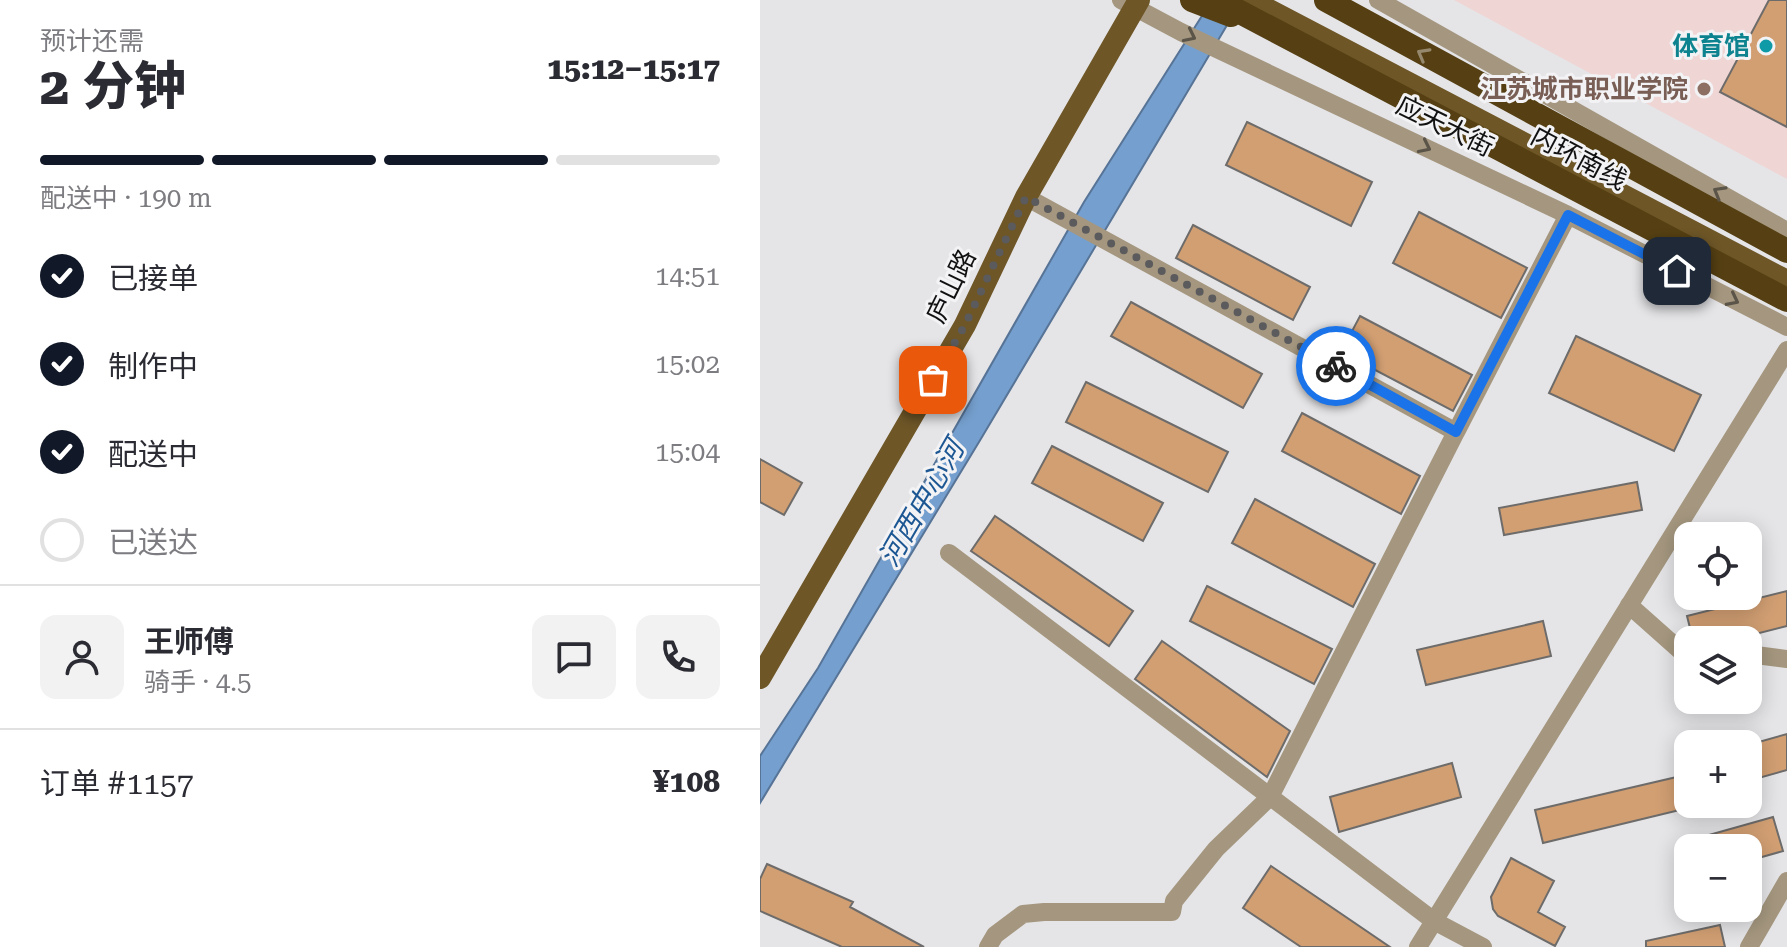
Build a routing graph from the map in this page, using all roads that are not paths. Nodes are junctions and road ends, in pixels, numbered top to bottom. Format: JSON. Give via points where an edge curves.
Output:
{"nodes":[{"id":1,"x":1192,"y":0,"type":"edge"},
{"id":2,"x":1217,"y":0,"type":"edge"},
{"id":3,"x":1250,"y":0,"type":"edge"},
{"id":4,"x":1279,"y":0,"type":"edge"},
{"id":5,"x":1326,"y":0,"type":"edge"},
{"id":6,"x":1378,"y":0,"type":"edge"},
{"id":7,"x":1132,"y":2,"type":"edge"},
{"id":8,"x":1292,"y":39,"type":"junction"},
{"id":9,"x":1032,"y":200,"type":"junction"},
{"id":10,"x":1568,"y":215,"type":"junction"},
{"id":11,"x":1787,"y":231,"type":"edge"},
{"id":12,"x":1787,"y":251,"type":"edge"},
{"id":13,"x":1787,"y":266,"type":"edge"},
{"id":14,"x":1787,"y":281,"type":"edge"},
{"id":15,"x":1787,"y":300,"type":"edge"},
{"id":16,"x":1787,"y":327,"type":"edge"},
{"id":17,"x":1787,"y":350,"type":"edge"},
{"id":18,"x":1456,"y":432,"type":"junction"},
{"id":19,"x":949,"y":553,"type":"dead end"},
{"id":20,"x":1629,"y":605,"type":"junction"},
{"id":21,"x":1674,"y":645,"type":"edge"},
{"id":22,"x":1762,"y":656,"type":"edge"},
{"id":23,"x":1787,"y":659,"type":"edge"},
{"id":24,"x":760,"y":678,"type":"edge"},
{"id":25,"x":1270,"y":797,"type":"junction"},
{"id":26,"x":1787,"y":881,"type":"edge"},
{"id":27,"x":1434,"y":921,"type":"junction"},
{"id":28,"x":988,"y":947,"type":"edge"},
{"id":29,"x":1418,"y":947,"type":"edge"},
{"id":30,"x":1483,"y":947,"type":"edge"},
{"id":31,"x":1749,"y":947,"type":"edge"}],
"edges":[{"from":1,"to":8,"type":"highway"},
{"from":2,"to":8,"type":"highway","name":"内环南线"},
{"from":3,"to":14,"type":"main road","name":"应天大街"},
{"from":4,"to":13,"type":"main road","name":"应天大街"},
{"from":12,"to":5,"type":"highway","name":"内环南线","one_way":true},
{"from":11,"to":6,"type":"street","one_way":true},
{"from":7,"to":9,"type":"main road","name":"庐山路"},
{"from":7,"to":10,"type":"street","name":"应天大街","one_way":true},
{"from":8,"to":15,"type":"highway","name":"内环南线"},
{"from":9,"to":18,"type":"street"},
{"from":9,"to":24,"type":"main road","name":"庐山路"},
{"from":10,"to":16,"type":"street","name":"应天大街","one_way":true},
{"from":10,"to":18,"type":"street"},
{"from":17,"to":20,"type":"street"},
{"from":18,"to":25,"type":"street"},
{"from":19,"to":25,"type":"street"},
{"from":20,"to":21,"type":"street"},
{"from":20,"to":27,"type":"street"},
{"from":22,"to":23,"type":"street"},
{"from":25,"to":27,"type":"street"},
{"from":25,"to":28,"type":"street","via":[[1216,849],[1174,901],[1172,912],[1023,914]]},
{"from":26,"to":31,"type":"street"},
{"from":27,"to":29,"type":"street"},
{"from":27,"to":30,"type":"street"}]}
